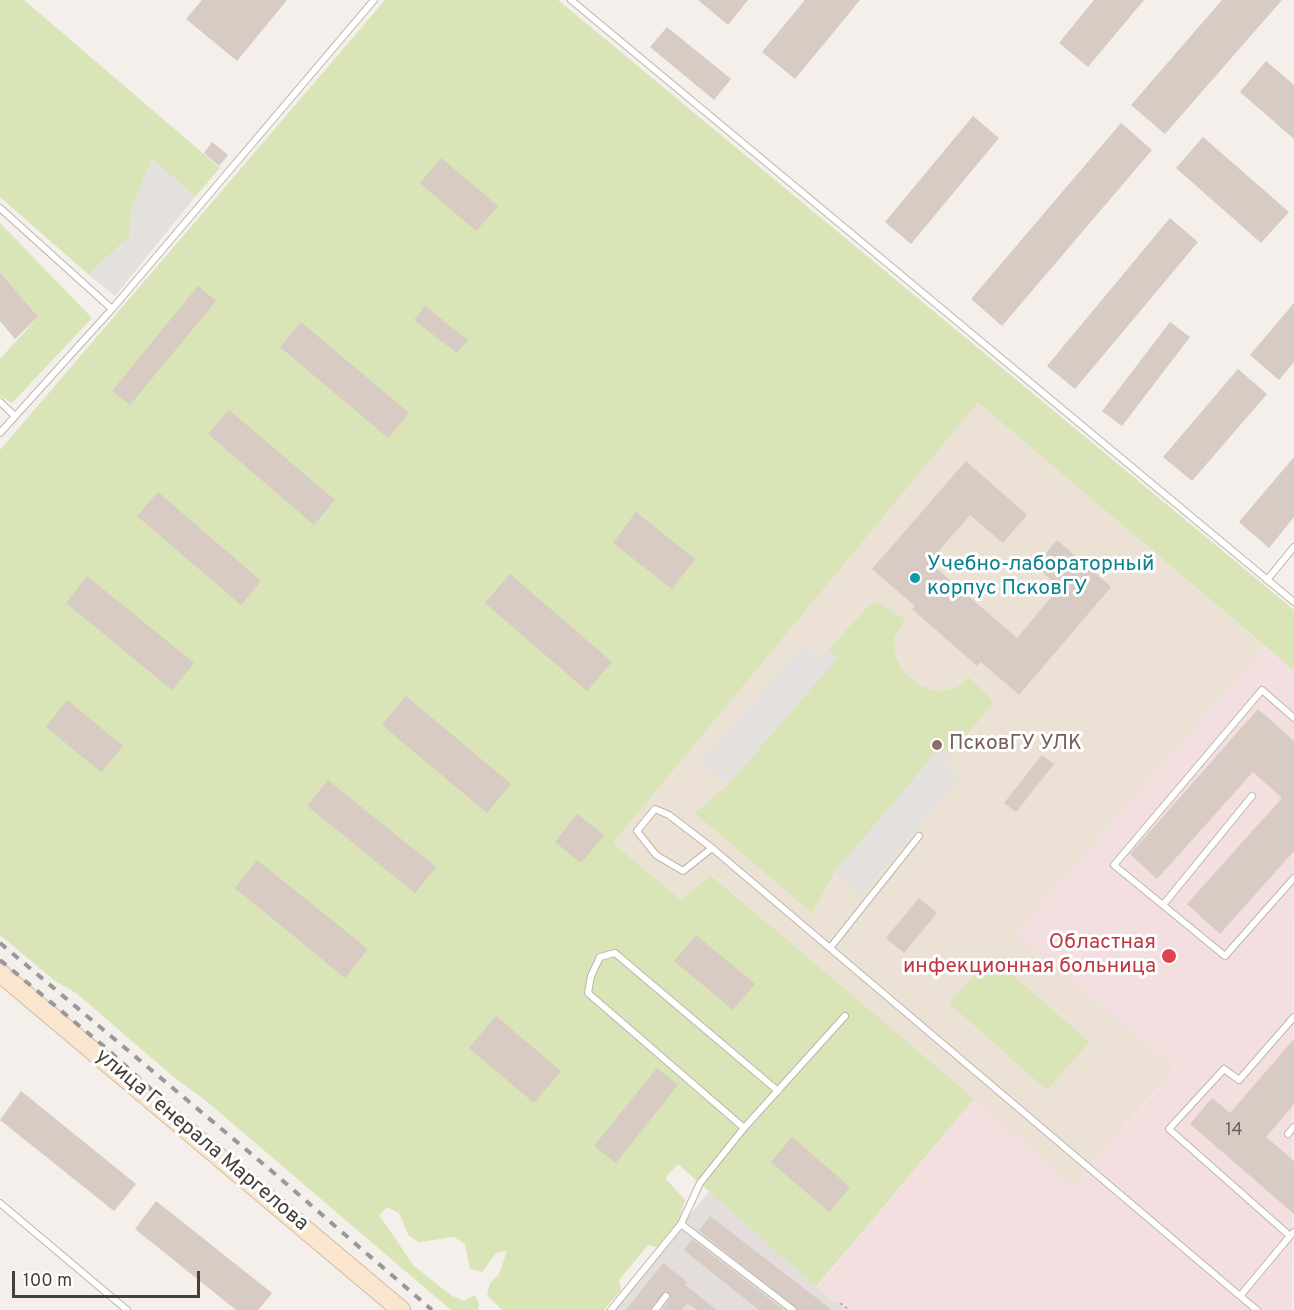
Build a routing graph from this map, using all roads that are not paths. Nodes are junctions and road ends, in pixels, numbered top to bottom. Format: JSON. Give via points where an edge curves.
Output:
{"nodes":[{"id":1,"x":374,"y":0,"type":"edge"},
{"id":2,"x":571,"y":0,"type":"edge"},
{"id":3,"x":0,"y":208,"type":"edge"},
{"id":4,"x":112,"y":309,"type":"junction"},
{"id":5,"x":0,"y":402,"type":"edge"},
{"id":6,"x":15,"y":416,"type":"junction"},
{"id":7,"x":0,"y":433,"type":"edge"},
{"id":8,"x":1294,"y":547,"type":"edge"},
{"id":9,"x":1267,"y":580,"type":"junction"},
{"id":10,"x":1294,"y":602,"type":"edge"},
{"id":11,"x":1294,"y":718,"type":"edge"},
{"id":12,"x":1252,"y":796,"type":"dead end"},
{"id":13,"x":919,"y":836,"type":"dead end"},
{"id":14,"x":712,"y":848,"type":"junction"},
{"id":15,"x":1294,"y":878,"type":"edge"},
{"id":16,"x":1163,"y":905,"type":"junction"},
{"id":17,"x":830,"y":948,"type":"junction"},
{"id":18,"x":0,"y":973,"type":"edge"},
{"id":19,"x":845,"y":1016,"type":"dead end"},
{"id":20,"x":1294,"y":1017,"type":"edge"},
{"id":21,"x":778,"y":1091,"type":"junction"},
{"id":22,"x":1294,"y":1127,"type":"edge"},
{"id":23,"x":744,"y":1128,"type":"junction"},
{"id":24,"x":1288,"y":1134,"type":"dead end"},
{"id":25,"x":0,"y":1203,"type":"edge"},
{"id":26,"x":681,"y":1224,"type":"junction"},
{"id":27,"x":1292,"y":1234,"type":"edge"},
{"id":28,"x":666,"y":1296,"type":"dead end"},
{"id":29,"x":1240,"y":1296,"type":"junction"},
{"id":30,"x":127,"y":1310,"type":"edge"},
{"id":31,"x":401,"y":1310,"type":"edge"},
{"id":32,"x":611,"y":1310,"type":"edge"},
{"id":33,"x":655,"y":1310,"type":"edge"},
{"id":34,"x":793,"y":1310,"type":"edge"},
{"id":35,"x":1257,"y":1310,"type":"edge"}],
"edges":[{"from":1,"to":4,"type":"lane"},
{"from":2,"to":9,"type":"lane"},
{"from":3,"to":4,"type":"lane"},
{"from":4,"to":6,"type":"lane"},
{"from":5,"to":6,"type":"lane"},
{"from":6,"to":7,"type":"lane"},
{"from":8,"to":9,"type":"lane"},
{"from":9,"to":10,"type":"lane"},
{"from":11,"to":16,"type":"lane","via":[[1262,690],[1114,865]]},
{"from":12,"to":16,"type":"lane"},
{"from":13,"to":17,"type":"lane"},
{"from":14,"to":14,"type":"lane","via":[[655,809],[637,831],[656,855],[683,872]]},
{"from":14,"to":17,"type":"lane"},
{"from":15,"to":16,"type":"lane","via":[[1225,956]]},
{"from":17,"to":29,"type":"lane"},
{"from":18,"to":31,"type":"main road","name":"улица Генерала Маргелова"},
{"from":19,"to":21,"type":"lane"},
{"from":20,"to":27,"type":"lane","via":[[1239,1080],[1224,1069],[1169,1129]]},
{"from":21,"to":23,"type":"lane"},
{"from":21,"to":23,"type":"lane","via":[[615,953],[600,957],[588,993]]},
{"from":22,"to":24,"type":"lane"},
{"from":23,"to":26,"type":"lane","via":[[700,1183]]},
{"from":25,"to":30,"type":"lane"},
{"from":26,"to":32,"type":"lane"},
{"from":26,"to":34,"type":"lane"},
{"from":27,"to":29,"type":"lane"},
{"from":28,"to":33,"type":"lane"},
{"from":29,"to":35,"type":"lane"}]}
